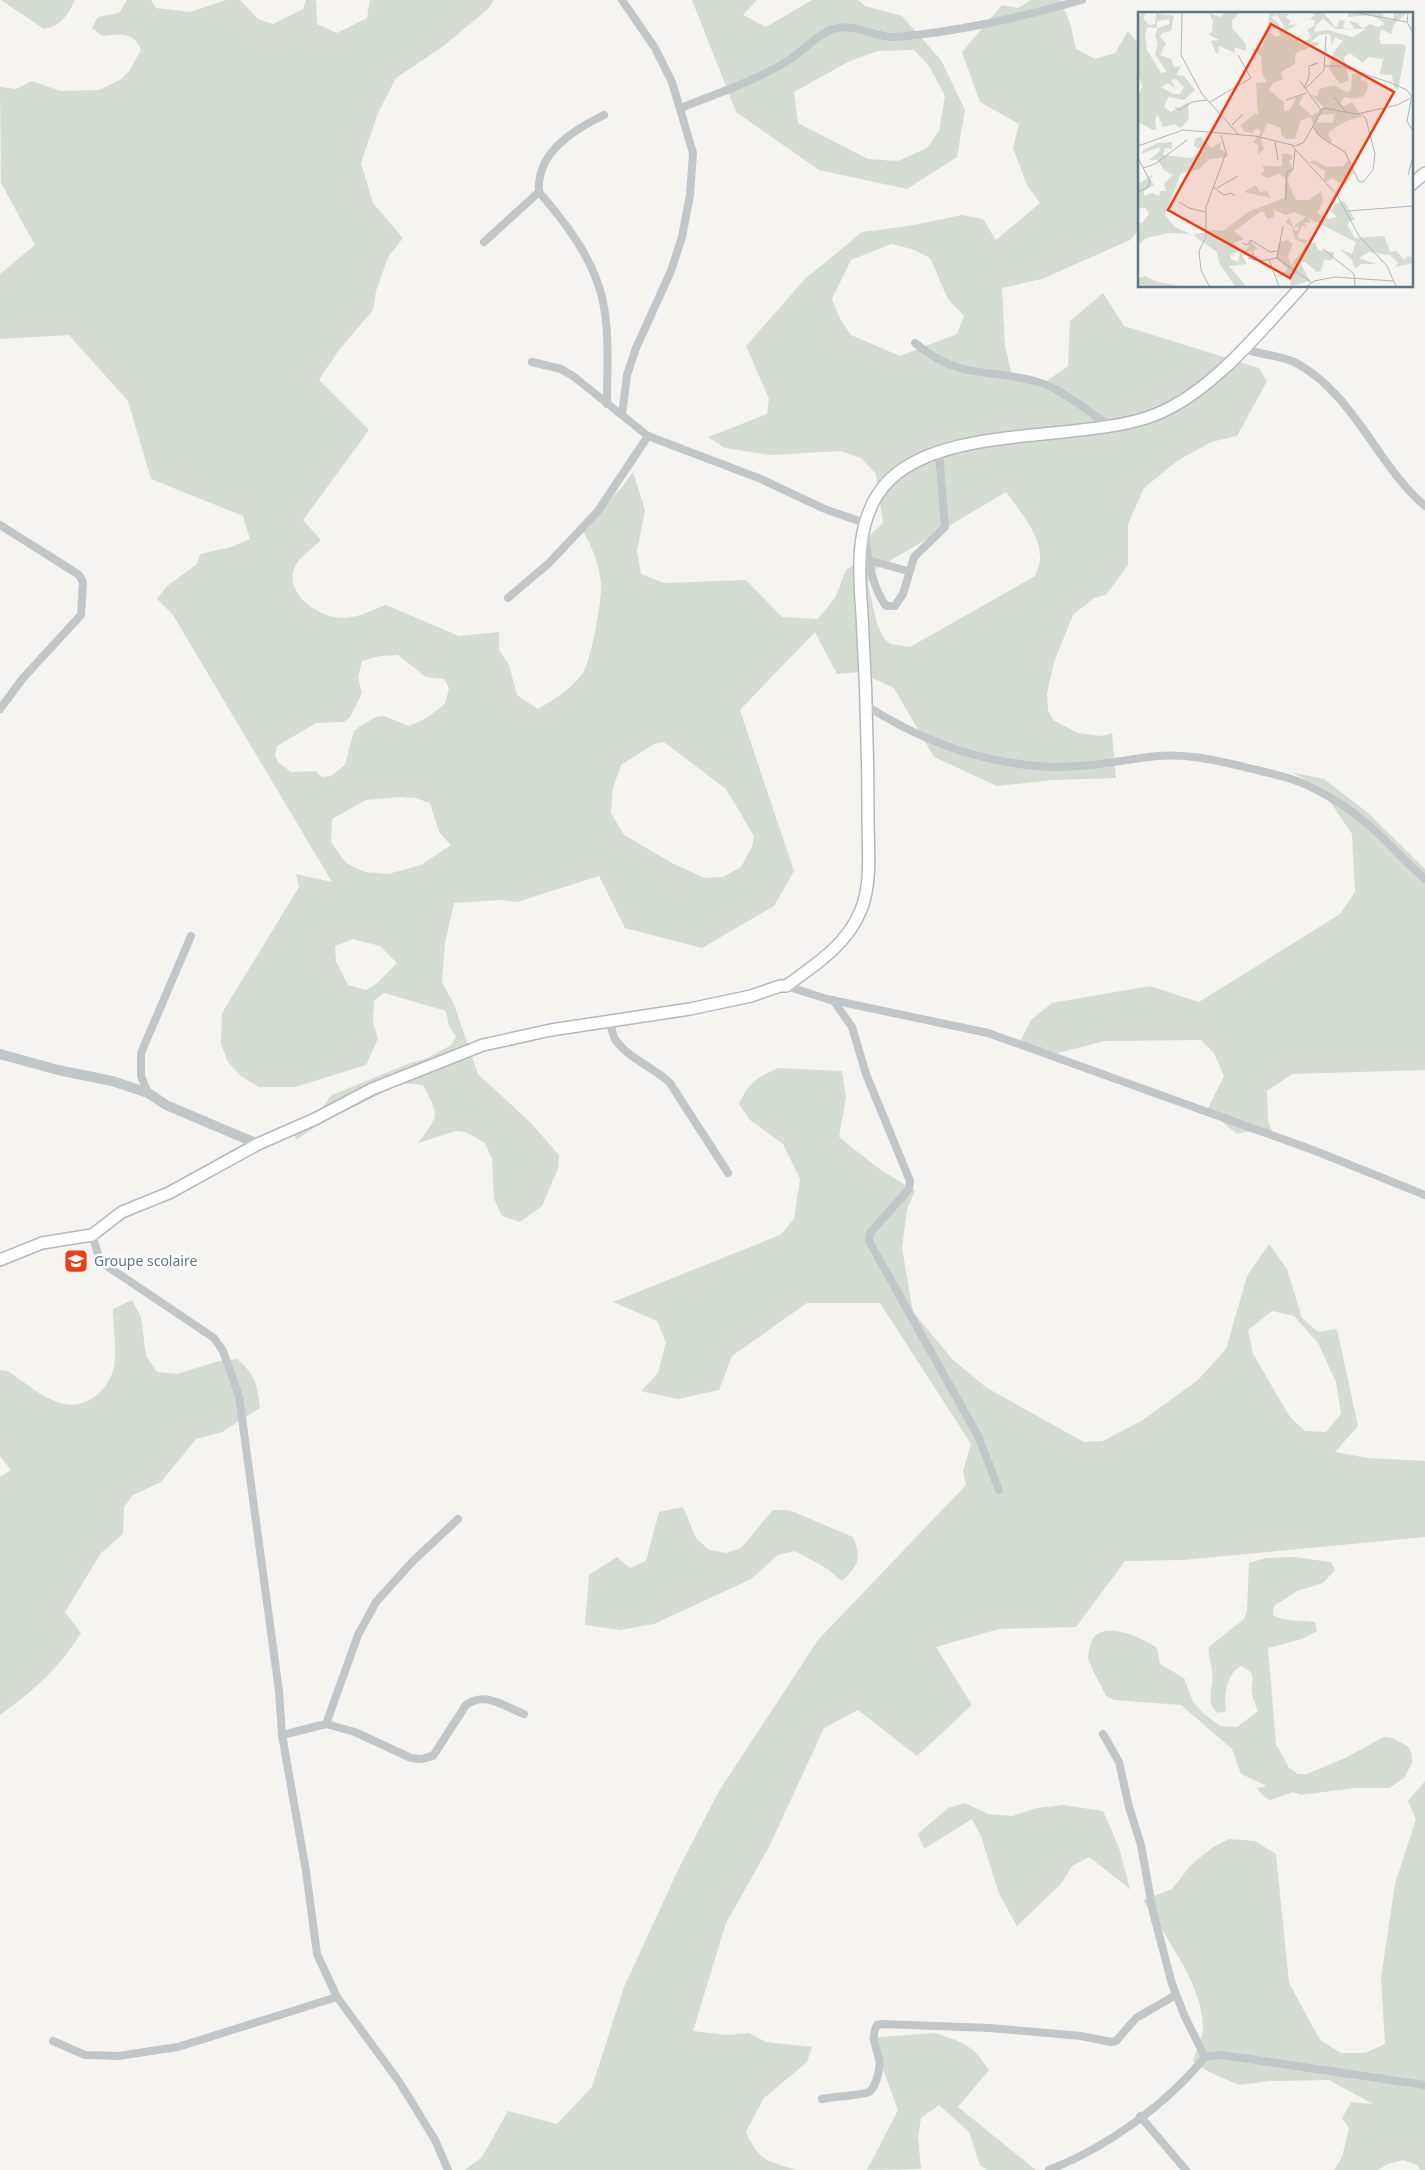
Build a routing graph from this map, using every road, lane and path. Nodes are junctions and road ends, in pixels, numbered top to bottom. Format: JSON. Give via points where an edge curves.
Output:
{"nodes":[{"id":1,"x":622,"y":0,"type":"edge"},
{"id":2,"x":1082,"y":0,"type":"edge"},
{"id":3,"x":681,"y":108,"type":"junction"},
{"id":4,"x":604,"y":116,"type":"dead end"},
{"id":5,"x":1425,"y":174,"type":"edge"},
{"id":6,"x":1412,"y":184,"type":"edge"},
{"id":7,"x":539,"y":192,"type":"junction"},
{"id":8,"x":484,"y":242,"type":"dead end"},
{"id":9,"x":1300,"y":288,"type":"edge"},
{"id":10,"x":915,"y":343,"type":"dead end"},
{"id":11,"x":1243,"y":348,"type":"junction"},
{"id":12,"x":532,"y":362,"type":"dead end"},
{"id":13,"x":607,"y":404,"type":"junction"},
{"id":14,"x":622,"y":415,"type":"junction"},
{"id":15,"x":1110,"y":426,"type":"junction"},
{"id":16,"x":648,"y":436,"type":"junction"},
{"id":17,"x":939,"y":453,"type":"junction"},
{"id":18,"x":1425,"y":506,"type":"edge"},
{"id":19,"x":0,"y":525,"type":"edge"},
{"id":20,"x":864,"y":525,"type":"junction"},
{"id":21,"x":868,"y":560,"type":"junction"},
{"id":22,"x":908,"y":571,"type":"junction"},
{"id":23,"x":508,"y":598,"type":"dead end"},
{"id":24,"x":868,"y":706,"type":"junction"},
{"id":25,"x":0,"y":708,"type":"edge"},
{"id":26,"x":1425,"y":879,"type":"edge"},
{"id":27,"x":192,"y":936,"type":"dead end"},
{"id":28,"x":786,"y":986,"type":"junction"},
{"id":29,"x":833,"y":1000,"type":"junction"},
{"id":30,"x":610,"y":1020,"type":"junction"},
{"id":31,"x":0,"y":1054,"type":"edge"},
{"id":32,"x":148,"y":1093,"type":"junction"},
{"id":33,"x":258,"y":1144,"type":"junction"},
{"id":34,"x":728,"y":1173,"type":"dead end"},
{"id":35,"x":1425,"y":1195,"type":"edge"},
{"id":36,"x":92,"y":1235,"type":"junction"},
{"id":37,"x":0,"y":1260,"type":"edge"},
{"id":38,"x":998,"y":1490,"type":"dead end"},
{"id":39,"x":458,"y":1519,"type":"dead end"},
{"id":40,"x":524,"y":1714,"type":"dead end"},
{"id":41,"x":326,"y":1724,"type":"junction"},
{"id":42,"x":1103,"y":1734,"type":"dead end"},
{"id":43,"x":282,"y":1735,"type":"junction"},
{"id":44,"x":1176,"y":1995,"type":"junction"},
{"id":45,"x":337,"y":1997,"type":"junction"},
{"id":46,"x":54,"y":2041,"type":"dead end"},
{"id":47,"x":1205,"y":2056,"type":"junction"},
{"id":48,"x":1425,"y":2085,"type":"edge"},
{"id":49,"x":822,"y":2099,"type":"dead end"},
{"id":50,"x":1140,"y":2116,"type":"junction"},
{"id":51,"x":448,"y":2170,"type":"edge"},
{"id":52,"x":1049,"y":2170,"type":"edge"},
{"id":53,"x":1186,"y":2170,"type":"edge"}],
"edges":[{"from":1,"to":3,"type":"street","via":[[655,48]]},
{"from":2,"to":3,"type":"street","via":[[1011,20],[912,35],[889,37],[848,26],[830,30],[792,58],[740,85]]},
{"from":3,"to":14,"type":"street","via":[[693,153],[690,195],[671,271],[627,375]]},
{"from":4,"to":7,"type":"street","via":[[583,125],[560,142],[541,172]]},
{"from":5,"to":6,"type":"main road"},
{"from":7,"to":8,"type":"street"},
{"from":7,"to":13,"type":"street","via":[[576,241],[598,283],[604,310]]},
{"from":9,"to":11,"type":"main road"},
{"from":10,"to":15,"type":"street","via":[[948,366],[1044,384]]},
{"from":11,"to":15,"type":"main road","via":[[1207,383],[1182,401],[1158,414]]},
{"from":11,"to":18,"type":"street","via":[[1288,358],[1316,376],[1349,412],[1394,473]]},
{"from":12,"to":13,"type":"street","via":[[561,369]]},
{"from":13,"to":14,"type":"street"},
{"from":14,"to":16,"type":"street"},
{"from":15,"to":17,"type":"main road","via":[[967,445]]},
{"from":16,"to":20,"type":"street","via":[[761,479]]},
{"from":16,"to":23,"type":"street","via":[[598,511],[549,563]]},
{"from":17,"to":20,"type":"main road","via":[[917,461],[888,482],[877,495]]},
{"from":17,"to":22,"type":"street","via":[[945,528],[914,557]]},
{"from":19,"to":25,"type":"street","via":[[74,571],[82,582],[81,615]]},
{"from":20,"to":21,"type":"street"},
{"from":20,"to":24,"type":"main road","via":[[860,568]]},
{"from":21,"to":22,"type":"street"},
{"from":21,"to":22,"type":"street","via":[[881,600],[890,608],[900,602]]},
{"from":24,"to":26,"type":"street","via":[[887,719],[944,746],[1014,764],[1053,767],[1157,756],[1191,756],[1219,759],[1284,776],[1330,798],[1365,821]]},
{"from":24,"to":28,"type":"main road","via":[[867,887],[861,910],[834,949]]},
{"from":27,"to":32,"type":"street","via":[[141,1053],[141,1076]]},
{"from":28,"to":29,"type":"street"},
{"from":28,"to":30,"type":"main road","via":[[690,1009]]},
{"from":29,"to":35,"type":"street","via":[[988,1033],[1313,1150]]},
{"from":29,"to":38,"type":"street","via":[[852,1027],[866,1074],[910,1180],[909,1189],[870,1233],[869,1241],[978,1436]]},
{"from":30,"to":33,"type":"main road","via":[[483,1045],[372,1089]]},
{"from":30,"to":34,"type":"street","via":[[614,1038],[627,1052],[670,1083]]},
{"from":31,"to":32,"type":"street"},
{"from":32,"to":33,"type":"street","via":[[166,1105]]},
{"from":33,"to":36,"type":"main road","via":[[169,1193],[122,1212]]},
{"from":36,"to":37,"type":"main road","via":[[42,1243]]},
{"from":36,"to":43,"type":"street","via":[[104,1264],[214,1338],[232,1372],[239,1396],[256,1518]]},
{"from":39,"to":41,"type":"street","via":[[412,1562],[376,1602],[358,1635]]},
{"from":40,"to":41,"type":"street","via":[[483,1697],[473,1700],[466,1705],[433,1756],[421,1759],[411,1758],[355,1732]]},
{"from":41,"to":43,"type":"street"},
{"from":42,"to":44,"type":"street","via":[[1119,1762],[1141,1844],[1153,1912]]},
{"from":43,"to":45,"type":"street","via":[[317,1954]]},
{"from":44,"to":47,"type":"street"},
{"from":44,"to":49,"type":"street","via":[[1136,2018],[1116,2041],[1111,2042],[990,2028],[877,2025],[874,2045],[880,2062],[874,2087],[868,2093]]},
{"from":45,"to":46,"type":"street","via":[[178,2048],[118,2056],[85,2055]]},
{"from":45,"to":51,"type":"street","via":[[400,2083],[435,2140]]},
{"from":47,"to":48,"type":"street","via":[[1222,2055]]},
{"from":47,"to":50,"type":"street","via":[[1170,2094]]},
{"from":50,"to":52,"type":"street","via":[[1093,2149]]},
{"from":50,"to":53,"type":"street"}]}
